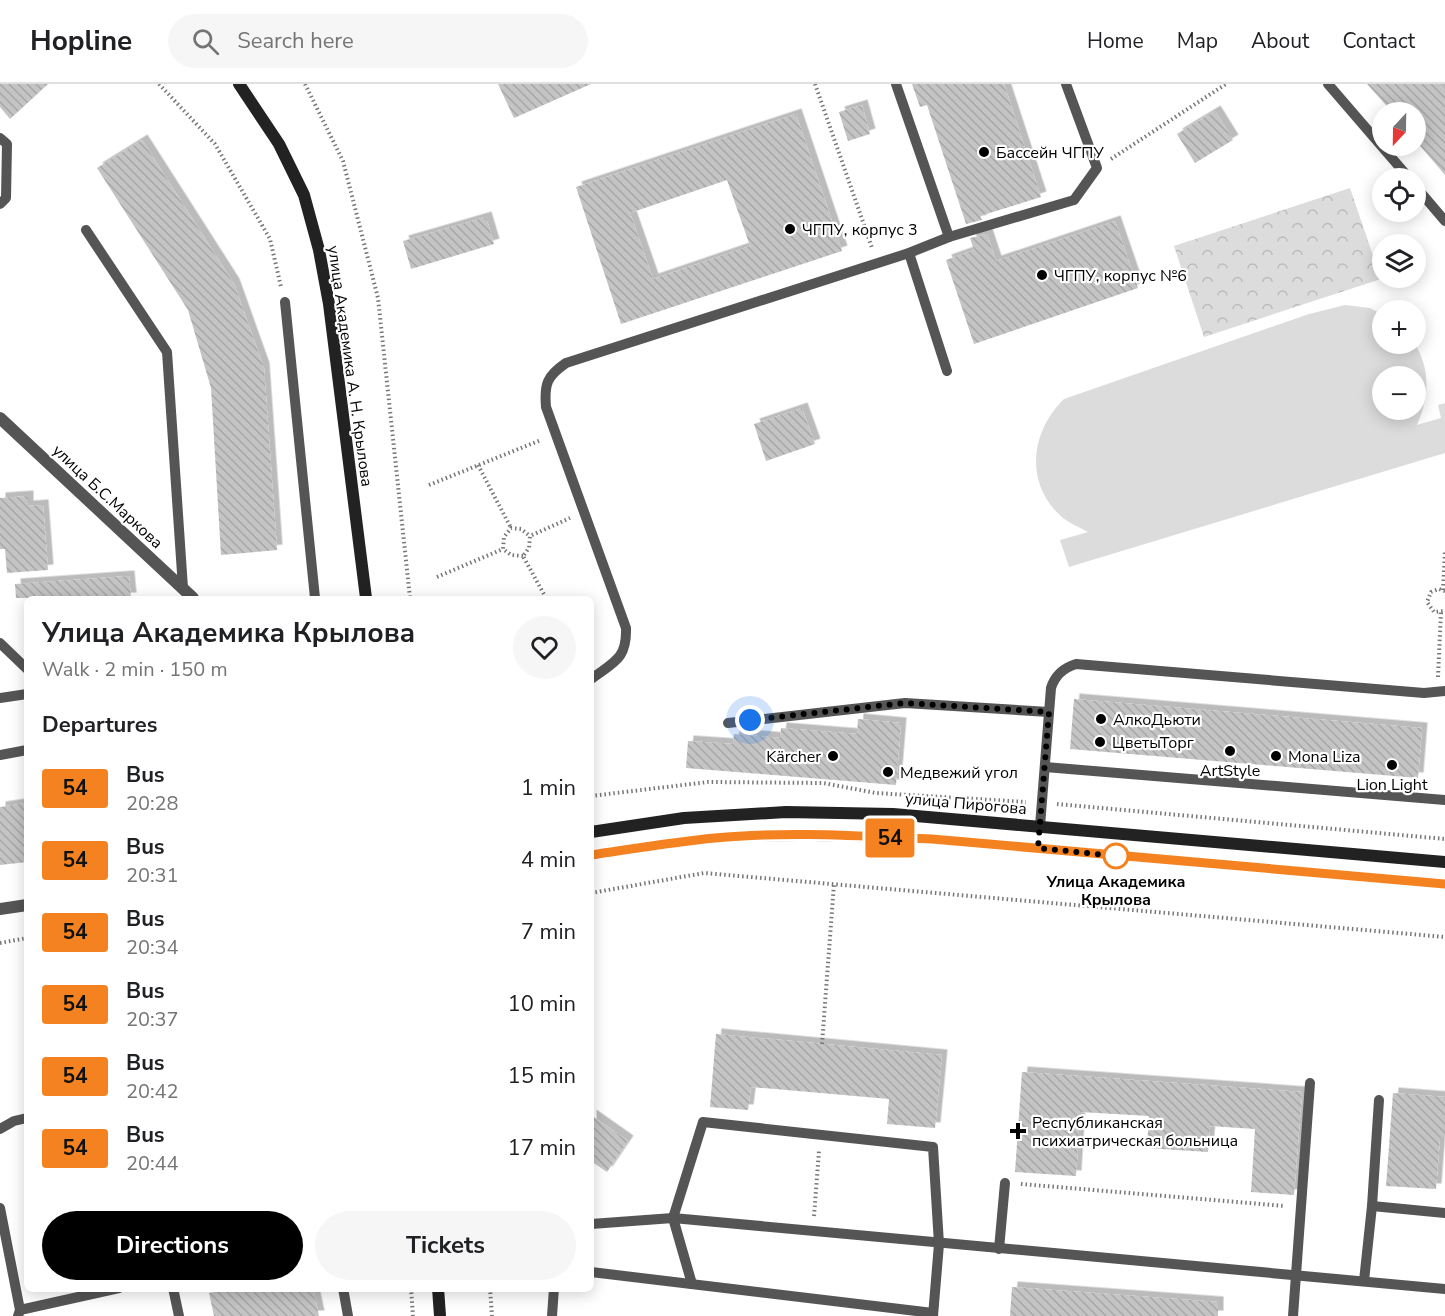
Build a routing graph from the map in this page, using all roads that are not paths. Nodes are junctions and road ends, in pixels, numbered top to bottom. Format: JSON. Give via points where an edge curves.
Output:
{"nodes":[{"id":1,"x":240,"y":84,"type":"edge"},
{"id":2,"x":896,"y":84,"type":"edge"},
{"id":3,"x":1066,"y":84,"type":"edge"},
{"id":4,"x":1328,"y":84,"type":"edge"},
{"id":5,"x":0,"y":138,"type":"edge"},
{"id":6,"x":1400,"y":168,"type":"edge"},
{"id":7,"x":1426,"y":199,"type":"edge"},
{"id":8,"x":0,"y":204,"type":"edge"},
{"id":9,"x":1445,"y":221,"type":"edge"},
{"id":10,"x":86,"y":230,"type":"dead end"},
{"id":11,"x":950,"y":237,"type":"junction"},
{"id":12,"x":909,"y":253,"type":"junction"},
{"id":13,"x":285,"y":302,"type":"road end"},
{"id":14,"x":947,"y":371,"type":"dead end"},
{"id":15,"x":0,"y":418,"type":"edge"},
{"id":16,"x":183,"y":588,"type":"junction"},
{"id":17,"x":192,"y":596,"type":"edge"},
{"id":18,"x":315,"y":596,"type":"edge"},
{"id":19,"x":366,"y":596,"type":"edge"},
{"id":20,"x":0,"y":643,"type":"edge"},
{"id":21,"x":24,"y":666,"type":"edge"},
{"id":22,"x":594,"y":678,"type":"edge"},
{"id":23,"x":1441,"y":692,"type":"edge"},
{"id":24,"x":24,"y":694,"type":"edge"},
{"id":25,"x":0,"y":698,"type":"edge"},
{"id":26,"x":1049,"y":712,"type":"junction"},
{"id":27,"x":728,"y":723,"type":"dead end"},
{"id":28,"x":24,"y":750,"type":"edge"},
{"id":29,"x":0,"y":754,"type":"edge"},
{"id":30,"x":1045,"y":767,"type":"junction"},
{"id":31,"x":1445,"y":794,"type":"edge"},
{"id":32,"x":1445,"y":800,"type":"edge"},
{"id":33,"x":1040,"y":826,"type":"junction"},
{"id":34,"x":594,"y":832,"type":"edge"},
{"id":35,"x":1038,"y":848,"type":"junction"},
{"id":36,"x":594,"y":855,"type":"edge"},
{"id":37,"x":1445,"y":862,"type":"edge"},
{"id":38,"x":1445,"y":884,"type":"edge"},
{"id":39,"x":24,"y":905,"type":"edge"},
{"id":40,"x":0,"y":909,"type":"edge"},
{"id":41,"x":1310,"y":1083,"type":"dead end"},
{"id":42,"x":1379,"y":1100,"type":"dead end"},
{"id":43,"x":24,"y":1119,"type":"edge"},
{"id":44,"x":0,"y":1129,"type":"edge"},
{"id":45,"x":1005,"y":1183,"type":"road end"},
{"id":46,"x":1372,"y":1206,"type":"junction"},
{"id":47,"x":0,"y":1208,"type":"edge"},
{"id":48,"x":1445,"y":1213,"type":"edge"},
{"id":49,"x":673,"y":1218,"type":"junction"},
{"id":50,"x":594,"y":1224,"type":"edge"},
{"id":51,"x":939,"y":1244,"type":"junction"},
{"id":52,"x":999,"y":1249,"type":"junction"},
{"id":53,"x":594,"y":1272,"type":"edge"},
{"id":54,"x":1296,"y":1275,"type":"junction"},
{"id":55,"x":1364,"y":1281,"type":"junction"},
{"id":56,"x":692,"y":1284,"type":"junction"},
{"id":57,"x":1445,"y":1289,"type":"edge"},
{"id":58,"x":103,"y":1292,"type":"edge"},
{"id":59,"x":174,"y":1292,"type":"edge"},
{"id":60,"x":344,"y":1292,"type":"edge"},
{"id":61,"x":438,"y":1292,"type":"edge"},
{"id":62,"x":554,"y":1292,"type":"edge"},
{"id":63,"x":19,"y":1313,"type":"edge"},
{"id":64,"x":933,"y":1314,"type":"edge"},
{"id":65,"x":179,"y":1316,"type":"edge"},
{"id":66,"x":348,"y":1316,"type":"edge"},
{"id":67,"x":440,"y":1316,"type":"edge"},
{"id":68,"x":552,"y":1316,"type":"edge"},
{"id":69,"x":1293,"y":1316,"type":"edge"}],
"edges":[{"from":1,"to":19,"type":"main road","name":"улица Академика А. Н. Крылова","via":[[279,144],[304,195],[320,250]]},
{"from":2,"to":11,"type":"lane"},
{"from":3,"to":11,"type":"lane","via":[[1097,168],[1074,200]]},
{"from":4,"to":6,"type":"lane"},
{"from":5,"to":8,"type":"lane","via":[[7,144],[6,198]]},
{"from":7,"to":9,"type":"lane"},
{"from":10,"to":16,"type":"lane","via":[[167,351]]},
{"from":11,"to":12,"type":"lane"},
{"from":12,"to":14,"type":"lane"},
{"from":12,"to":22,"type":"lane","via":[[566,363],[551,373],[544,390],[546,407],[626,628],[626,645],[618,660]]},
{"from":13,"to":18,"type":"lane"},
{"from":15,"to":16,"type":"street","name":"улица Б.С.Маркова"},
{"from":16,"to":17,"type":"street","name":"улица Б.С.Маркова"},
{"from":20,"to":21,"type":"lane"},
{"from":23,"to":26,"type":"lane","via":[[1076,664],[1059,672],[1053,682]]},
{"from":24,"to":25,"type":"lane"},
{"from":26,"to":27,"type":"lane","via":[[905,703]]},
{"from":26,"to":30,"type":"lane"},
{"from":28,"to":29,"type":"lane"},
{"from":30,"to":32,"type":"lane"},
{"from":30,"to":33,"type":"lane"},
{"from":31,"to":32,"type":"lane"},
{"from":33,"to":34,"type":"main road","name":"улица Пирогова","via":[[893,814],[786,812],[684,818]]},
{"from":33,"to":35,"type":"main road"},
{"from":33,"to":37,"type":"main road","name":"улица Пирогова"},
{"from":35,"to":36,"type":"main road","via":[[932,839],[785,835],[715,838]]},
{"from":35,"to":38,"type":"main road"},
{"from":39,"to":40,"type":"street"},
{"from":41,"to":54,"type":"lane"},
{"from":42,"to":46,"type":"lane"},
{"from":43,"to":44,"type":"lane"},
{"from":45,"to":52,"type":"lane"},
{"from":46,"to":48,"type":"lane"},
{"from":46,"to":55,"type":"lane"},
{"from":47,"to":63,"type":"lane"},
{"from":49,"to":50,"type":"lane"},
{"from":49,"to":51,"type":"lane"},
{"from":49,"to":51,"type":"lane","via":[[703,1122],[933,1147]]},
{"from":49,"to":56,"type":"lane"},
{"from":51,"to":52,"type":"lane"},
{"from":51,"to":64,"type":"lane"},
{"from":52,"to":54,"type":"lane"},
{"from":53,"to":56,"type":"lane"},
{"from":54,"to":55,"type":"lane"},
{"from":54,"to":69,"type":"lane"},
{"from":55,"to":57,"type":"lane"},
{"from":56,"to":64,"type":"lane"},
{"from":58,"to":63,"type":"lane"},
{"from":59,"to":65,"type":"lane"},
{"from":60,"to":66,"type":"lane"},
{"from":61,"to":67,"type":"main road"},
{"from":62,"to":68,"type":"lane"}]}
